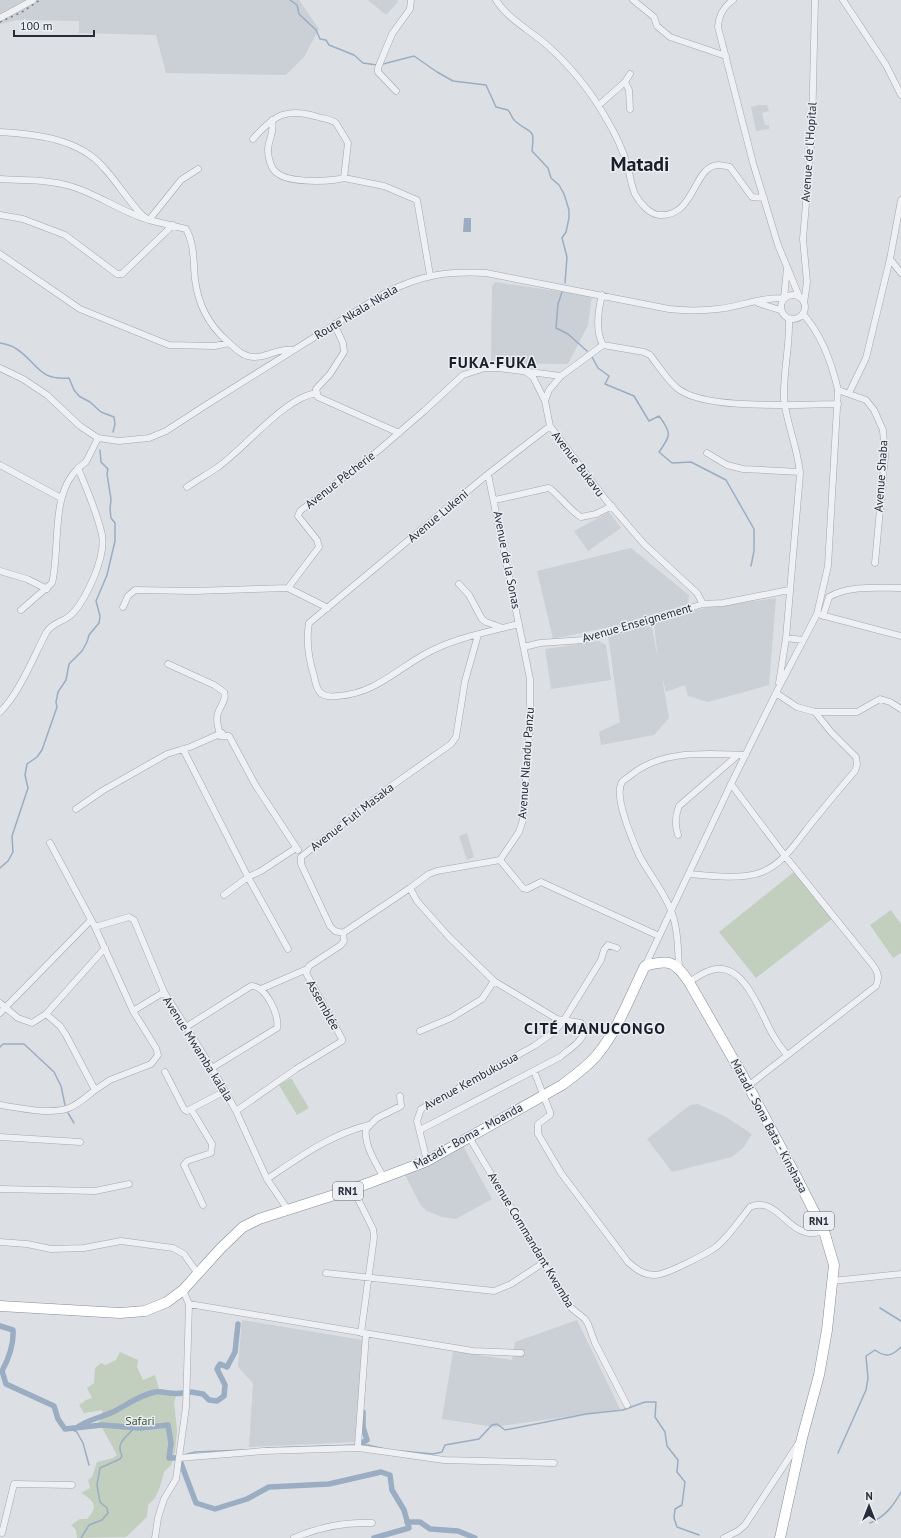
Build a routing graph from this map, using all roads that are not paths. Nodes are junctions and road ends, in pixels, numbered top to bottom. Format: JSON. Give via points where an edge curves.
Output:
{"nodes":[{"id":1,"x":33,"y":0,"type":"edge"},
{"id":2,"x":411,"y":0,"type":"edge"},
{"id":3,"x":496,"y":0,"type":"edge"},
{"id":4,"x":633,"y":0,"type":"edge"},
{"id":5,"x":733,"y":0,"type":"edge"},
{"id":6,"x":815,"y":0,"type":"edge"},
{"id":7,"x":843,"y":0,"type":"edge"},
{"id":8,"x":0,"y":18,"type":"edge"},
{"id":9,"x":726,"y":56,"type":"junction"},
{"id":10,"x":630,"y":74,"type":"dead end"},
{"id":11,"x":625,"y":82,"type":"junction"},
{"id":12,"x":396,"y":91,"type":"dead end"},
{"id":13,"x":901,"y":95,"type":"edge"},
{"id":14,"x":598,"y":105,"type":"junction"},
{"id":15,"x":630,"y":109,"type":"dead end"},
{"id":16,"x":272,"y":120,"type":"junction"},
{"id":17,"x":0,"y":132,"type":"edge"},
{"id":18,"x":252,"y":139,"type":"dead end"},
{"id":19,"x":198,"y":169,"type":"dead end"},
{"id":20,"x":344,"y":178,"type":"junction"},
{"id":21,"x":0,"y":179,"type":"edge"},
{"id":22,"x":764,"y":198,"type":"junction"},
{"id":23,"x":901,"y":200,"type":"edge"},
{"id":24,"x":0,"y":215,"type":"edge"},
{"id":25,"x":148,"y":220,"type":"junction"},
{"id":26,"x":173,"y":225,"type":"junction"},
{"id":27,"x":0,"y":254,"type":"edge"},
{"id":28,"x":890,"y":259,"type":"junction"},
{"id":29,"x":787,"y":268,"type":"junction"},
{"id":30,"x":901,"y":273,"type":"edge"},
{"id":31,"x":430,"y":275,"type":"junction"},
{"id":32,"x":602,"y":296,"type":"junction"},
{"id":33,"x":799,"y":296,"type":"junction"},
{"id":34,"x":783,"y":299,"type":"junction"},
{"id":35,"x":757,"y":302,"type":"junction"},
{"id":36,"x":804,"y":302,"type":"junction"},
{"id":37,"x":780,"y":310,"type":"junction"},
{"id":38,"x":803,"y":314,"type":"junction"},
{"id":39,"x":789,"y":319,"type":"junction"},
{"id":40,"x":334,"y":324,"type":"junction"},
{"id":41,"x":229,"y":343,"type":"junction"},
{"id":42,"x":603,"y":345,"type":"junction"},
{"id":43,"x":292,"y":350,"type":"junction"},
{"id":44,"x":0,"y":368,"type":"edge"},
{"id":45,"x":524,"y":370,"type":"junction"},
{"id":46,"x":561,"y":376,"type":"junction"},
{"id":47,"x":838,"y":390,"type":"junction"},
{"id":48,"x":317,"y":393,"type":"junction"},
{"id":49,"x":849,"y":393,"type":"junction"},
{"id":50,"x":545,"y":401,"type":"junction"},
{"id":51,"x":785,"y":404,"type":"junction"},
{"id":52,"x":838,"y":404,"type":"junction"},
{"id":53,"x":550,"y":426,"type":"junction"},
{"id":54,"x":399,"y":433,"type":"junction"},
{"id":55,"x":98,"y":438,"type":"junction"},
{"id":56,"x":707,"y":453,"type":"dead end"},
{"id":57,"x":86,"y":462,"type":"junction"},
{"id":58,"x":0,"y":465,"type":"edge"},
{"id":59,"x":800,"y":472,"type":"junction"},
{"id":60,"x":488,"y":474,"type":"junction"},
{"id":61,"x":187,"y":487,"type":"dead end"},
{"id":62,"x":61,"y":498,"type":"junction"},
{"id":63,"x":495,"y":500,"type":"junction"},
{"id":64,"x":612,"y":506,"type":"junction"},
{"id":65,"x":875,"y":563,"type":"dead end"},
{"id":66,"x":0,"y":572,"type":"edge"},
{"id":67,"x":459,"y":584,"type":"dead end"},
{"id":68,"x":288,"y":588,"type":"junction"},
{"id":69,"x":901,"y":588,"type":"edge"},
{"id":70,"x":47,"y":589,"type":"junction"},
{"id":71,"x":789,"y":590,"type":"junction"},
{"id":72,"x":703,"y":604,"type":"junction"},
{"id":73,"x":123,"y":607,"type":"dead end"},
{"id":74,"x":328,"y":608,"type":"junction"},
{"id":75,"x":21,"y":610,"type":"dead end"},
{"id":76,"x":820,"y":615,"type":"junction"},
{"id":77,"x":519,"y":624,"type":"junction"},
{"id":78,"x":503,"y":628,"type":"junction"},
{"id":79,"x":478,"y":635,"type":"junction"},
{"id":80,"x":901,"y":636,"type":"edge"},
{"id":81,"x":786,"y":638,"type":"junction"},
{"id":82,"x":803,"y":640,"type":"junction"},
{"id":83,"x":524,"y":646,"type":"junction"},
{"id":84,"x":168,"y":664,"type":"dead end"},
{"id":85,"x":779,"y":687,"type":"junction"},
{"id":86,"x":776,"y":693,"type":"junction"},
{"id":87,"x":901,"y":709,"type":"edge"},
{"id":88,"x":0,"y":712,"type":"edge"},
{"id":89,"x":815,"y":712,"type":"junction"},
{"id":90,"x":220,"y":735,"type":"junction"},
{"id":91,"x":183,"y":749,"type":"junction"},
{"id":92,"x":738,"y":755,"type":"junction"},
{"id":93,"x":746,"y":755,"type":"junction"},
{"id":94,"x":730,"y":784,"type":"junction"},
{"id":95,"x":76,"y":809,"type":"dead end"},
{"id":96,"x":678,"y":835,"type":"dead end"},
{"id":97,"x":50,"y":843,"type":"dead end"},
{"id":98,"x":296,"y":848,"type":"junction"},
{"id":99,"x":301,"y":856,"type":"junction"},
{"id":100,"x":785,"y":856,"type":"junction"},
{"id":101,"x":500,"y":860,"type":"junction"},
{"id":102,"x":689,"y":874,"type":"junction"},
{"id":103,"x":248,"y":877,"type":"junction"},
{"id":104,"x":410,"y":888,"type":"junction"},
{"id":105,"x":224,"y":895,"type":"dead end"},
{"id":106,"x":672,"y":912,"type":"junction"},
{"id":107,"x":91,"y":920,"type":"junction"},
{"id":108,"x":95,"y":927,"type":"junction"},
{"id":109,"x":343,"y":933,"type":"junction"},
{"id":110,"x":659,"y":936,"type":"junction"},
{"id":111,"x":104,"y":948,"type":"junction"},
{"id":112,"x":617,"y":948,"type":"dead end"},
{"id":113,"x":288,"y":949,"type":"dead end"},
{"id":114,"x":645,"y":966,"type":"junction"},
{"id":115,"x":679,"y":968,"type":"junction"},
{"id":116,"x":306,"y":969,"type":"junction"},
{"id":117,"x":494,"y":981,"type":"junction"},
{"id":118,"x":689,"y":982,"type":"junction"},
{"id":119,"x":261,"y":989,"type":"junction"},
{"id":120,"x":164,"y":992,"type":"junction"},
{"id":121,"x":1,"y":1008,"type":"edge"},
{"id":122,"x":133,"y":1011,"type":"junction"},
{"id":123,"x":46,"y":1014,"type":"junction"},
{"id":124,"x":564,"y":1020,"type":"junction"},
{"id":125,"x":186,"y":1027,"type":"junction"},
{"id":126,"x":420,"y":1031,"type":"dead end"},
{"id":127,"x":787,"y":1056,"type":"junction"},
{"id":128,"x":212,"y":1068,"type":"junction"},
{"id":129,"x":534,"y":1071,"type":"junction"},
{"id":130,"x":165,"y":1072,"type":"dead end"},
{"id":131,"x":748,"y":1086,"type":"junction"},
{"id":132,"x":95,"y":1090,"type":"junction"},
{"id":133,"x":225,"y":1091,"type":"junction"},
{"id":134,"x":544,"y":1093,"type":"junction"},
{"id":135,"x":400,"y":1096,"type":"dead end"},
{"id":136,"x":0,"y":1105,"type":"edge"},
{"id":137,"x":191,"y":1109,"type":"junction"},
{"id":138,"x":236,"y":1111,"type":"junction"},
{"id":139,"x":369,"y":1125,"type":"junction"},
{"id":140,"x":420,"y":1130,"type":"junction"},
{"id":141,"x":0,"y":1137,"type":"edge"},
{"id":142,"x":469,"y":1137,"type":"junction"},
{"id":143,"x":80,"y":1142,"type":"dead end"},
{"id":144,"x":427,"y":1161,"type":"junction"},
{"id":145,"x":267,"y":1178,"type":"junction"},
{"id":146,"x":384,"y":1178,"type":"junction"},
{"id":147,"x":129,"y":1184,"type":"dead end"},
{"id":148,"x":0,"y":1189,"type":"edge"},
{"id":149,"x":353,"y":1189,"type":"junction"},
{"id":150,"x":203,"y":1205,"type":"dead end"},
{"id":151,"x":288,"y":1210,"type":"junction"},
{"id":152,"x":824,"y":1231,"type":"junction"},
{"id":153,"x":0,"y":1242,"type":"edge"},
{"id":154,"x":543,"y":1264,"type":"junction"},
{"id":155,"x":198,"y":1274,"type":"junction"},
{"id":156,"x":326,"y":1274,"type":"dead end"},
{"id":157,"x":901,"y":1274,"type":"edge"},
{"id":158,"x":369,"y":1277,"type":"junction"},
{"id":159,"x":832,"y":1281,"type":"junction"},
{"id":160,"x":183,"y":1290,"type":"junction"},
{"id":161,"x":189,"y":1304,"type":"junction"},
{"id":162,"x":0,"y":1306,"type":"edge"},
{"id":163,"x":364,"y":1333,"type":"junction"},
{"id":164,"x":522,"y":1354,"type":"dead end"},
{"id":165,"x":626,"y":1405,"type":"dead end"},
{"id":166,"x":802,"y":1438,"type":"junction"},
{"id":167,"x":359,"y":1448,"type":"junction"},
{"id":168,"x":179,"y":1458,"type":"junction"},
{"id":169,"x":554,"y":1463,"type":"dead end"},
{"id":170,"x":72,"y":1485,"type":"dead end"},
{"id":171,"x":372,"y":1523,"type":"dead end"},
{"id":172,"x":2,"y":1534,"type":"edge"},
{"id":173,"x":155,"y":1538,"type":"edge"},
{"id":174,"x":294,"y":1538,"type":"edge"},
{"id":175,"x":724,"y":1538,"type":"edge"},
{"id":176,"x":780,"y":1538,"type":"edge"}],
"edges":[{"from":1,"to":8,"type":"street"},
{"from":2,"to":12,"type":"street","via":[[410,9],[392,34],[378,68],[378,72]]},
{"from":3,"to":14,"type":"street","via":[[512,18],[548,46]]},
{"from":4,"to":9,"type":"street","via":[[654,17],[657,26],[670,37]]},
{"from":5,"to":9,"type":"street","via":[[725,6],[719,18],[718,27]]},
{"from":6,"to":36,"type":"street","name":"Avenue de l'Hopital","via":[[812,131],[803,239],[807,282]]},
{"from":7,"to":13,"type":"street","via":[[886,65]]},
{"from":9,"to":22,"type":"street"},
{"from":10,"to":11,"type":"street"},
{"from":11,"to":14,"type":"street"},
{"from":11,"to":15,"type":"street","via":[[629,90]]},
{"from":14,"to":22,"type":"street","via":[[617,136],[635,194],[647,209],[658,215],[676,211],[685,205],[706,170],[717,165],[730,167],[752,197]]},
{"from":16,"to":18,"type":"street"},
{"from":16,"to":20,"type":"street","via":[[274,130],[268,150],[270,164],[276,173],[292,179],[316,181]]},
{"from":16,"to":20,"type":"street","via":[[281,114],[294,112],[310,114],[336,123],[348,143]]},
{"from":17,"to":25,"type":"street","via":[[23,133],[73,145],[91,155]]},
{"from":19,"to":25,"type":"street","via":[[180,180]]},
{"from":20,"to":31,"type":"street","via":[[384,186],[417,200]]},
{"from":21,"to":25,"type":"street","via":[[50,181],[70,186]]},
{"from":22,"to":29,"type":"street"},
{"from":23,"to":28,"type":"street"},
{"from":24,"to":26,"type":"street","via":[[23,218],[65,235],[117,274],[122,274]]},
{"from":25,"to":26,"type":"street"},
{"from":26,"to":41,"type":"street","via":[[186,229],[189,234],[195,260],[199,301],[212,326]]},
{"from":27,"to":41,"type":"street","via":[[80,309],[169,345],[215,346]]},
{"from":28,"to":30,"type":"street"},
{"from":28,"to":49,"type":"street","via":[[866,358]]},
{"from":29,"to":33,"type":"street"},
{"from":29,"to":34,"type":"street"},
{"from":31,"to":32,"type":"street","name":"Route Nkala Nkala","via":[[486,273]]},
{"from":31,"to":40,"type":"street","name":"Route Nkala Nkala","via":[[406,282]]},
{"from":32,"to":35,"type":"street","name":"Route Nkala Nkala","via":[[696,312]]},
{"from":32,"to":42,"type":"street","via":[[598,310],[599,337]]},
{"from":33,"to":34,"type":"street","via":[[791,294]]},
{"from":33,"to":36,"type":"street"},
{"from":34,"to":35,"type":"street","name":"Route Nkala Nkala"},
{"from":34,"to":37,"type":"street"},
{"from":35,"to":37,"type":"street"},
{"from":36,"to":38,"type":"street"},
{"from":37,"to":39,"type":"street"},
{"from":38,"to":39,"type":"street","via":[[799,318]]},
{"from":38,"to":47,"type":"street","via":[[816,332],[834,373]]},
{"from":39,"to":51,"type":"street"},
{"from":40,"to":43,"type":"street","name":"Route Nkala Nkala"},
{"from":40,"to":48,"type":"street","via":[[343,343],[344,352],[330,374],[316,389]]},
{"from":41,"to":43,"type":"street","via":[[241,354],[250,357]]},
{"from":42,"to":46,"type":"street"},
{"from":42,"to":51,"type":"street","via":[[650,355],[677,388],[698,398],[760,406]]},
{"from":43,"to":55,"type":"street","name":"Route Nkala Nkala","via":[[166,431],[119,442]]},
{"from":44,"to":55,"type":"street","name":"Route Nkala Nkala","via":[[47,395],[80,426]]},
{"from":45,"to":46,"type":"street","name":"Avenue Pêcherie"},
{"from":45,"to":50,"type":"street","name":"Avenue Bukavu","via":[[533,377]]},
{"from":45,"to":54,"type":"street","name":"Avenue Pêcherie","via":[[485,368],[463,374]]},
{"from":46,"to":50,"type":"street"},
{"from":47,"to":49,"type":"street","name":"Avenue Shaba"},
{"from":47,"to":52,"type":"street"},
{"from":48,"to":54,"type":"street","via":[[318,398]]},
{"from":48,"to":61,"type":"street","via":[[307,394],[290,404],[219,466]]},
{"from":49,"to":65,"type":"street","name":"Avenue Shaba","via":[[870,403],[881,426],[884,440]]},
{"from":50,"to":53,"type":"street","name":"Avenue Bukavu"},
{"from":51,"to":52,"type":"street"},
{"from":51,"to":59,"type":"street"},
{"from":52,"to":76,"type":"street","via":[[828,566]]},
{"from":53,"to":60,"type":"street","name":"Avenue Lukeni"},
{"from":53,"to":64,"type":"street","name":"Avenue Bukavu"},
{"from":54,"to":68,"type":"street","name":"Avenue Pêcherie","via":[[300,511],[298,516],[317,540],[319,547]]},
{"from":55,"to":57,"type":"street"},
{"from":56,"to":59,"type":"street","via":[[727,465],[743,470]]},
{"from":57,"to":62,"type":"street","via":[[76,470]]},
{"from":57,"to":88,"type":"street","via":[[78,468],[102,536],[102,546],[92,581],[72,614],[52,625],[47,631],[10,699]]},
{"from":58,"to":62,"type":"street"},
{"from":59,"to":71,"type":"street"},
{"from":60,"to":63,"type":"street","name":"Avenue de la Sonas"},
{"from":60,"to":74,"type":"street","name":"Avenue Lukeni"},
{"from":62,"to":70,"type":"street","via":[[54,577]]},
{"from":63,"to":64,"type":"street","via":[[548,488],[553,489],[563,503],[581,517],[596,514]]},
{"from":63,"to":77,"type":"street","name":"Avenue de la Sonas"},
{"from":64,"to":72,"type":"street","name":"Avenue Bukavu","via":[[644,544],[697,593]]},
{"from":66,"to":70,"type":"street","via":[[27,579]]},
{"from":67,"to":78,"type":"street","via":[[469,595],[482,619]]},
{"from":68,"to":73,"type":"street","via":[[135,590],[128,596]]},
{"from":68,"to":74,"type":"street"},
{"from":69,"to":76,"type":"street","via":[[845,590],[834,593],[829,597]]},
{"from":70,"to":75,"type":"street"},
{"from":71,"to":72,"type":"street","name":"Avenue Enseignement"},
{"from":71,"to":81,"type":"street"},
{"from":72,"to":83,"type":"street","name":"Avenue Enseignement","via":[[584,640]]},
{"from":74,"to":79,"type":"street","name":"Avenue Lukeni","via":[[309,622],[307,632],[311,666],[318,690],[326,696],[366,691],[440,646]]},
{"from":76,"to":80,"type":"street"},
{"from":76,"to":82,"type":"street"},
{"from":77,"to":78,"type":"street","name":"Avenue Lukeni"},
{"from":77,"to":83,"type":"street","name":"Avenue de la Sonas"},
{"from":78,"to":79,"type":"street","name":"Avenue Lukeni"},
{"from":79,"to":99,"type":"street","name":"Avenue Futi Masaka","via":[[465,681],[456,737],[451,744],[390,787]]},
{"from":81,"to":82,"type":"street"},
{"from":81,"to":85,"type":"street"},
{"from":82,"to":85,"type":"street"},
{"from":83,"to":101,"type":"street","name":"Avenue Nlandu Panzu","via":[[531,689],[522,820],[519,832]]},
{"from":84,"to":90,"type":"street","via":[[224,692],[225,699],[217,721]]},
{"from":85,"to":86,"type":"street"},
{"from":86,"to":89,"type":"street","via":[[797,707]]},
{"from":86,"to":93,"type":"street"},
{"from":87,"to":89,"type":"street","via":[[880,699],[857,712]]},
{"from":89,"to":100,"type":"street","via":[[856,757],[857,765],[855,771]]},
{"from":90,"to":91,"type":"street"},
{"from":90,"to":98,"type":"street","via":[[229,736],[256,786]]},
{"from":91,"to":95,"type":"street","via":[[167,754]]},
{"from":91,"to":103,"type":"street"},
{"from":92,"to":93,"type":"street"},
{"from":92,"to":96,"type":"street","via":[[679,806],[676,812]]},
{"from":92,"to":106,"type":"street","via":[[691,754],[673,757],[637,770],[622,782],[620,797],[630,834]]},
{"from":93,"to":94,"type":"street"},
{"from":94,"to":100,"type":"street"},
{"from":94,"to":102,"type":"street"},
{"from":97,"to":107,"type":"street"},
{"from":98,"to":99,"type":"street"},
{"from":98,"to":103,"type":"street"},
{"from":99,"to":109,"type":"street","name":"Avenue Futi Masaka","via":[[301,864],[330,926],[335,931]]},
{"from":100,"to":102,"type":"street","via":[[761,873],[733,876]]},
{"from":100,"to":127,"type":"street","via":[[878,971],[879,978],[876,986]]},
{"from":101,"to":104,"type":"street","via":[[437,871]]},
{"from":101,"to":110,"type":"street","via":[[523,888],[527,889],[541,882]]},
{"from":102,"to":106,"type":"street"},
{"from":103,"to":105,"type":"street"},
{"from":103,"to":113,"type":"street"},
{"from":104,"to":109,"type":"street"},
{"from":104,"to":117,"type":"street","via":[[417,901],[449,937]]},
{"from":106,"to":110,"type":"street"},
{"from":106,"to":115,"type":"street"},
{"from":107,"to":108,"type":"street"},
{"from":107,"to":121,"type":"street"},
{"from":108,"to":111,"type":"street"},
{"from":108,"to":120,"type":"street","name":"Avenue Mwamba kalala","via":[[129,917],[134,920]]},
{"from":109,"to":116,"type":"street","name":"Assemblée","via":[[344,941],[341,945]]},
{"from":110,"to":114,"type":"street"},
{"from":111,"to":122,"type":"street"},
{"from":111,"to":123,"type":"street"},
{"from":112,"to":124,"type":"street","name":"Avenue Kembukusua","via":[[608,945],[604,950],[601,960]]},
{"from":114,"to":115,"type":"highway","via":[[662,962]]},
{"from":114,"to":134,"type":"highway","name":"Matadi - Boma - Moanda","number":"RN1","via":[[625,1010],[596,1056],[562,1085]]},
{"from":115,"to":118,"type":"highway","name":"Matadi - Sona Bata - Kinshasa","number":"RN1"},
{"from":116,"to":119,"type":"street"},
{"from":116,"to":138,"type":"street","name":"Assemblée","via":[[306,974],[342,1041]]},
{"from":117,"to":124,"type":"street","via":[[550,1015]]},
{"from":117,"to":126,"type":"street","via":[[482,999],[451,1018]]},
{"from":118,"to":127,"type":"street","via":[[704,972],[716,969],[724,969],[742,980]]},
{"from":118,"to":131,"type":"highway","name":"Matadi - Sona Bata - Kinshasa","number":"RN1"},
{"from":119,"to":125,"type":"street","via":[[251,986]]},
{"from":119,"to":128,"type":"street","via":[[277,1014],[277,1028]]},
{"from":120,"to":122,"type":"street"},
{"from":120,"to":125,"type":"street","name":"Avenue Mwamba kalala"},
{"from":121,"to":123,"type":"street","via":[[32,1023]]},
{"from":122,"to":132,"type":"street","via":[[158,1055],[151,1064],[110,1080]]},
{"from":123,"to":132,"type":"street","via":[[66,1035]]},
{"from":124,"to":129,"type":"street","via":[[580,1022],[585,1031],[583,1036],[560,1056]]},
{"from":124,"to":140,"type":"street","name":"Avenue Kembukusua","via":[[554,1032],[534,1046],[421,1109],[417,1121]]},
{"from":125,"to":128,"type":"street","name":"Avenue Mwamba kalala"},
{"from":127,"to":131,"type":"street"},
{"from":128,"to":133,"type":"street","name":"Avenue Mwamba kalala"},
{"from":129,"to":134,"type":"street"},
{"from":129,"to":140,"type":"street"},
{"from":130,"to":137,"type":"street","via":[[184,1109]]},
{"from":131,"to":152,"type":"highway","name":"Matadi - Sona Bata - Kinshasa","number":"RN1"},
{"from":132,"to":136,"type":"street","via":[[68,1109],[30,1110]]},
{"from":133,"to":137,"type":"street"},
{"from":133,"to":138,"type":"street","name":"Avenue Mwamba kalala"},
{"from":134,"to":142,"type":"highway","name":"Matadi - Boma - Moanda","number":"RN1"},
{"from":134,"to":152,"type":"street","via":[[550,1115],[538,1124],[538,1134],[561,1173],[628,1262],[639,1271],[654,1275],[664,1273],[709,1252],[750,1207],[755,1205],[770,1207],[809,1233]]},
{"from":135,"to":139,"type":"street","via":[[401,1106]]},
{"from":137,"to":150,"type":"street","via":[[212,1144],[211,1153],[187,1161],[184,1165]]},
{"from":138,"to":145,"type":"street","name":"Avenue Mwamba kalala"},
{"from":139,"to":145,"type":"street","via":[[332,1137]]},
{"from":139,"to":146,"type":"street","via":[[366,1129],[367,1142]]},
{"from":140,"to":144,"type":"street","name":"Avenue Kembukusua"},
{"from":141,"to":143,"type":"street"},
{"from":142,"to":144,"type":"highway","name":"Matadi - Boma - Moanda","number":"RN1"},
{"from":142,"to":154,"type":"street","name":"Avenue Commandant Kwamba"},
{"from":144,"to":146,"type":"highway","name":"Matadi - Boma - Moanda","number":"RN1"},
{"from":145,"to":151,"type":"street","name":"Avenue Mwamba kalala"},
{"from":146,"to":149,"type":"highway","name":"Matadi - Boma - Moanda","number":"RN1"},
{"from":147,"to":148,"type":"street","via":[[95,1192]]},
{"from":149,"to":151,"type":"highway","name":"Matadi - Boma - Moanda","number":"RN1"},
{"from":149,"to":158,"type":"street","via":[[373,1229]]},
{"from":151,"to":155,"type":"highway","name":"Matadi - Boma - Moanda","number":"RN1","via":[[243,1227]]},
{"from":152,"to":159,"type":"highway","name":"Matadi - Sona Bata - Kinshasa","number":"RN1","via":[[834,1265]]},
{"from":153,"to":155,"type":"street","via":[[51,1249],[84,1248],[121,1241],[163,1246],[180,1250]]},
{"from":154,"to":158,"type":"street","via":[[511,1284],[494,1291]]},
{"from":154,"to":165,"type":"street","name":"Avenue Commandant Kwamba","via":[[570,1307],[588,1324]]},
{"from":155,"to":160,"type":"highway","name":"Matadi - Boma - Moanda","number":"RN1"},
{"from":156,"to":158,"type":"street"},
{"from":157,"to":159,"type":"street"},
{"from":158,"to":163,"type":"street"},
{"from":159,"to":166,"type":"highway","name":"Matadi - Sona Bata - Kinshasa","number":"RN1","via":[[819,1375]]},
{"from":160,"to":161,"type":"street"},
{"from":160,"to":162,"type":"highway","name":"Matadi - Boma - Moanda","number":"RN1","via":[[167,1302],[145,1310],[120,1313]]},
{"from":161,"to":163,"type":"street"},
{"from":161,"to":168,"type":"street","via":[[186,1407]]},
{"from":163,"to":164,"type":"street","via":[[473,1351]]},
{"from":163,"to":167,"type":"street"},
{"from":166,"to":175,"type":"street","via":[[745,1525]]},
{"from":166,"to":176,"type":"highway","name":"Matadi - Sona Bata - Kinshasa","number":"RN1"},
{"from":167,"to":168,"type":"street","via":[[264,1451]]},
{"from":167,"to":169,"type":"street","via":[[444,1460]]},
{"from":168,"to":173,"type":"street","via":[[176,1479],[164,1499]]},
{"from":170,"to":172,"type":"street","via":[[14,1484]]},
{"from":171,"to":174,"type":"street","via":[[356,1522],[314,1529]]}]}
